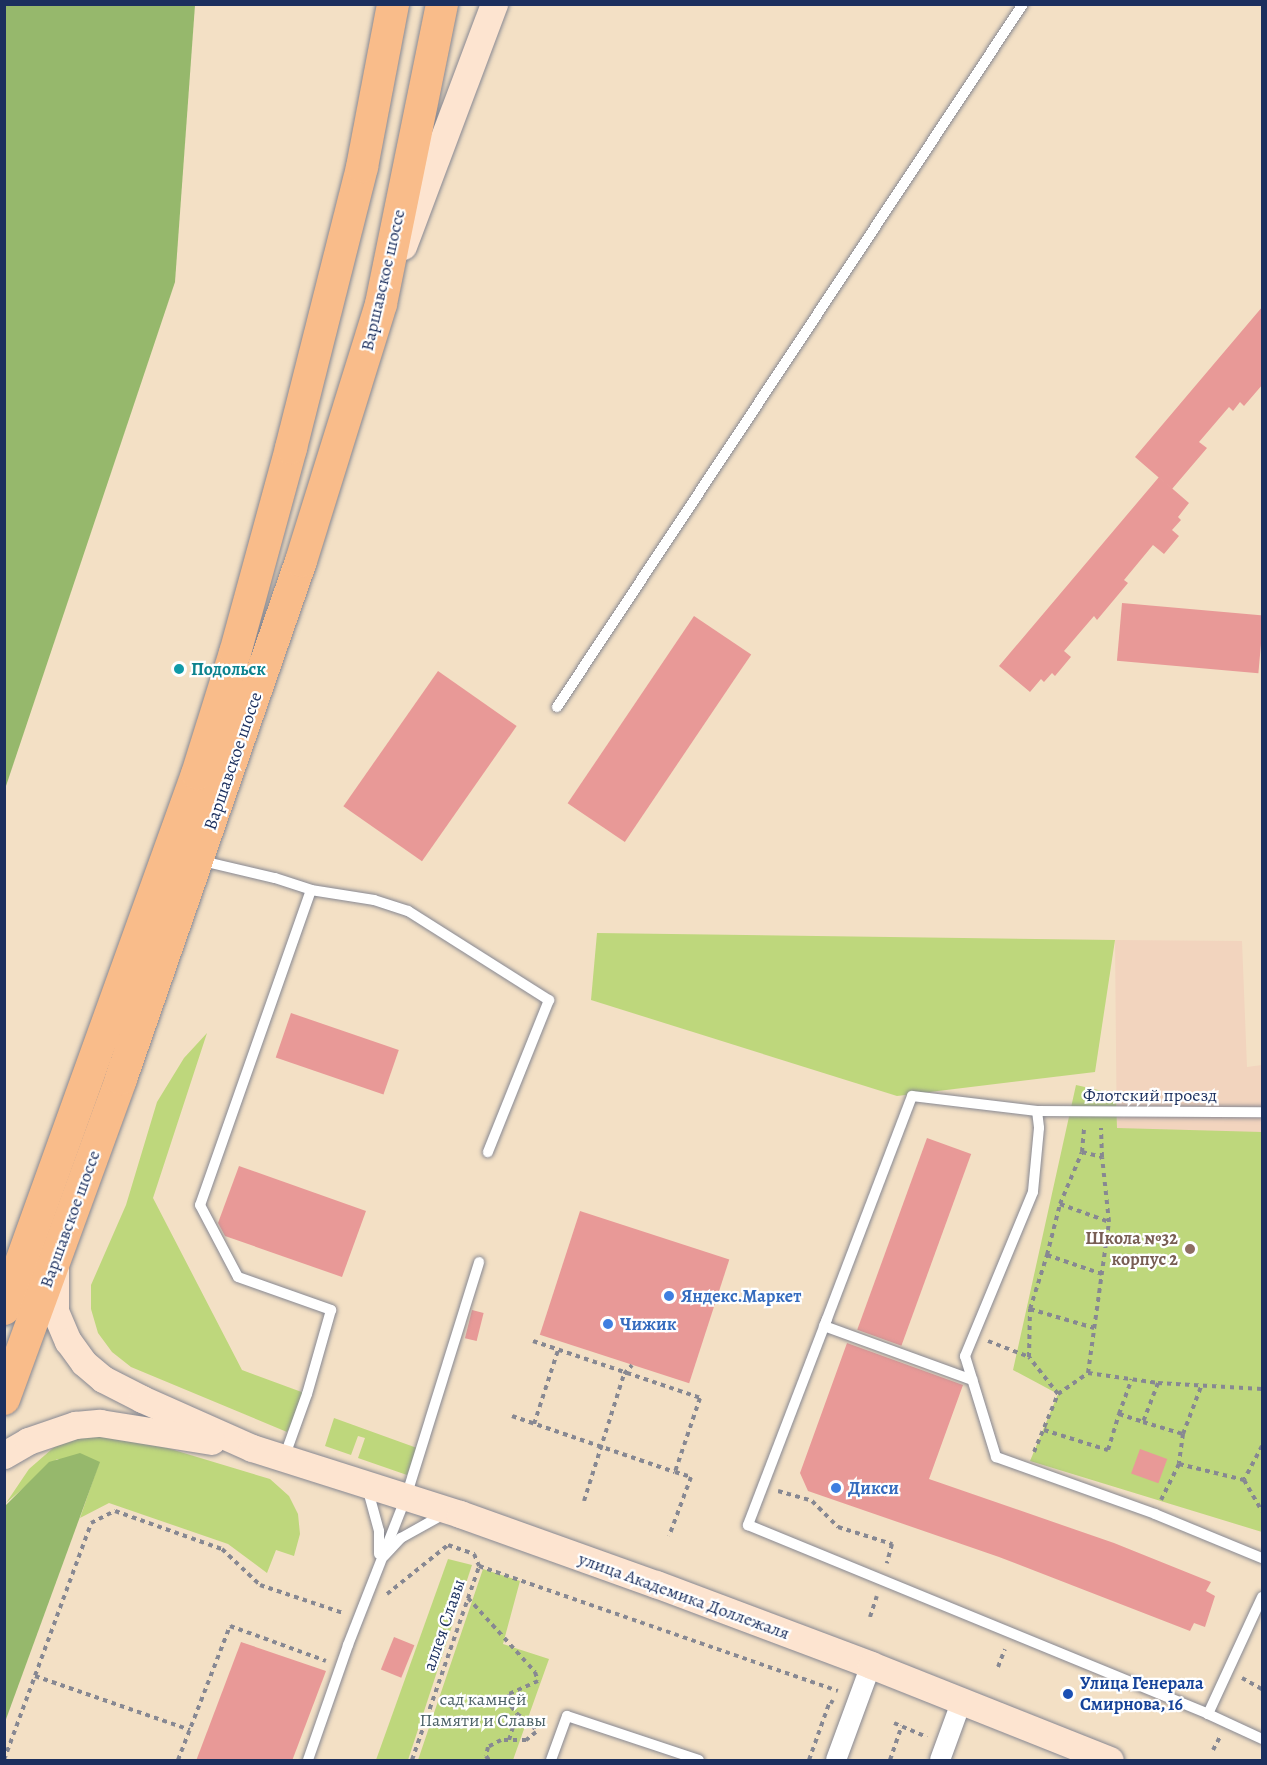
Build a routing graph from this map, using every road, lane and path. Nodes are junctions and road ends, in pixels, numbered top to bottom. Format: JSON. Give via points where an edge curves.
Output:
{"nodes":[{"id":1,"x":393,"y":4,"type":"edge"},
{"id":2,"x":442,"y":4,"type":"edge"},
{"id":3,"x":494,"y":4,"type":"edge"},
{"id":4,"x":1023,"y":4,"type":"edge"},
{"id":5,"x":381,"y":303,"type":"junction"},
{"id":6,"x":557,"y":707,"type":"dead end"},
{"id":7,"x":198,"y":860,"type":"junction"},
{"id":8,"x":311,"y":890,"type":"junction"},
{"id":9,"x":1037,"y":1111,"type":"junction"},
{"id":10,"x":1263,"y":1112,"type":"edge"},
{"id":11,"x":1096,"y":1122,"type":"dead end"},
{"id":12,"x":1087,"y":1123,"type":"dead end"},
{"id":13,"x":1039,"y":1128,"type":"junction"},
{"id":14,"x":1084,"y":1128,"type":"junction"},
{"id":15,"x":488,"y":1152,"type":"dead end"},
{"id":16,"x":1082,"y":1152,"type":"junction"},
{"id":17,"x":1102,"y":1157,"type":"junction"},
{"id":18,"x":1059,"y":1204,"type":"junction"},
{"id":19,"x":1109,"y":1222,"type":"junction"},
{"id":20,"x":1047,"y":1255,"type":"junction"},
{"id":21,"x":54,"y":1259,"type":"junction"},
{"id":22,"x":479,"y":1262,"type":"dead end"},
{"id":23,"x":1102,"y":1274,"type":"junction"},
{"id":24,"x":7,"y":1297,"type":"edge"},
{"id":25,"x":1030,"y":1309,"type":"junction"},
{"id":26,"x":826,"y":1322,"type":"junction"},
{"id":27,"x":1094,"y":1328,"type":"junction"},
{"id":28,"x":974,"y":1336,"type":"junction"},
{"id":29,"x":534,"y":1341,"type":"dead end"},
{"id":30,"x":558,"y":1350,"type":"junction"},
{"id":31,"x":1029,"y":1357,"type":"junction"},
{"id":32,"x":632,"y":1365,"type":"dead end"},
{"id":33,"x":1088,"y":1373,"type":"junction"},
{"id":34,"x":624,"y":1374,"type":"junction"},
{"id":35,"x":1132,"y":1379,"type":"junction"},
{"id":36,"x":972,"y":1380,"type":"junction"},
{"id":37,"x":1158,"y":1383,"type":"junction"},
{"id":38,"x":1202,"y":1384,"type":"junction"},
{"id":39,"x":1263,"y":1389,"type":"edge"},
{"id":40,"x":1058,"y":1394,"type":"junction"},
{"id":41,"x":4,"y":1399,"type":"edge"},
{"id":42,"x":1119,"y":1414,"type":"junction"},
{"id":43,"x":512,"y":1416,"type":"dead end"},
{"id":44,"x":1143,"y":1422,"type":"junction"},
{"id":45,"x":534,"y":1424,"type":"junction"},
{"id":46,"x":1044,"y":1430,"type":"junction"},
{"id":47,"x":1183,"y":1434,"type":"junction"},
{"id":48,"x":1263,"y":1446,"type":"edge"},
{"id":49,"x":602,"y":1447,"type":"junction"},
{"id":50,"x":252,"y":1448,"type":"junction"},
{"id":51,"x":4,"y":1455,"type":"edge"},
{"id":52,"x":284,"y":1459,"type":"junction"},
{"id":53,"x":1179,"y":1464,"type":"junction"},
{"id":54,"x":1026,"y":1468,"type":"junction"},
{"id":55,"x":675,"y":1472,"type":"junction"},
{"id":56,"x":1244,"y":1480,"type":"junction"},
{"id":57,"x":367,"y":1485,"type":"junction"},
{"id":58,"x":763,"y":1486,"type":"junction"},
{"id":59,"x":406,"y":1497,"type":"junction"},
{"id":60,"x":584,"y":1502,"type":"dead end"},
{"id":61,"x":450,"y":1511,"type":"junction"},
{"id":62,"x":1263,"y":1512,"type":"edge"},
{"id":63,"x":1155,"y":1514,"type":"junction"},
{"id":64,"x":669,"y":1536,"type":"dead end"},
{"id":65,"x":1263,"y":1557,"type":"edge"},
{"id":66,"x":380,"y":1560,"type":"junction"},
{"id":67,"x":479,"y":1566,"type":"junction"},
{"id":68,"x":884,"y":1580,"type":"junction"},
{"id":69,"x":1263,"y":1597,"type":"edge"},
{"id":70,"x":468,"y":1598,"type":"junction"},
{"id":71,"x":358,"y":1617,"type":"junction"},
{"id":72,"x":872,"y":1665,"type":"junction"},
{"id":73,"x":341,"y":1666,"type":"junction"},
{"id":74,"x":35,"y":1676,"type":"junction"},
{"id":75,"x":842,"y":1692,"type":"dead end"},
{"id":76,"x":962,"y":1700,"type":"junction"},
{"id":77,"x":837,"y":1704,"type":"dead end"},
{"id":78,"x":517,"y":1714,"type":"junction"},
{"id":79,"x":1208,"y":1714,"type":"junction"},
{"id":80,"x":894,"y":1723,"type":"dead end"},
{"id":81,"x":902,"y":1726,"type":"junction"},
{"id":82,"x":190,"y":1730,"type":"junction"},
{"id":83,"x":1263,"y":1739,"type":"edge"},
{"id":84,"x":509,"y":1740,"type":"junction"},
{"id":85,"x":933,"y":1740,"type":"dead end"},
{"id":86,"x":4,"y":1760,"type":"edge"},
{"id":87,"x":178,"y":1761,"type":"edge"},
{"id":88,"x":308,"y":1761,"type":"edge"},
{"id":89,"x":412,"y":1761,"type":"edge"},
{"id":90,"x":489,"y":1761,"type":"edge"},
{"id":91,"x":551,"y":1761,"type":"edge"},
{"id":92,"x":699,"y":1761,"type":"edge"},
{"id":93,"x":808,"y":1761,"type":"edge"},
{"id":94,"x":836,"y":1761,"type":"edge"},
{"id":95,"x":890,"y":1761,"type":"edge"},
{"id":96,"x":940,"y":1761,"type":"edge"},
{"id":97,"x":1110,"y":1761,"type":"edge"}],
"edges":[{"from":1,"to":24,"type":"main road","name":"Варшавское шоссе","via":[[362,168],[235,653],[197,774]]},
{"from":2,"to":5,"type":"main road","name":"Варшавское шоссе"},
{"from":3,"to":5,"type":"main road"},
{"from":4,"to":6,"type":"lane"},
{"from":5,"to":7,"type":"main road","name":"Варшавское шоссе","via":[[301,561]]},
{"from":7,"to":8,"type":"lane"},
{"from":7,"to":21,"type":"main road","name":"Варшавское шоссе"},
{"from":8,"to":15,"type":"lane","via":[[375,900],[408,911],[549,1000]]},
{"from":8,"to":52,"type":"lane","via":[[200,1205],[238,1277],[331,1310]]},
{"from":9,"to":10,"type":"lane","name":"Флотский проезд"},
{"from":9,"to":13,"type":"lane"},
{"from":9,"to":26,"type":"lane","name":"Флотский проезд","via":[[912,1096]]},
{"from":11,"to":17,"type":"path","via":[[1103,1133]]},
{"from":12,"to":14,"type":"path"},
{"from":13,"to":14,"type":"path"},
{"from":13,"to":28,"type":"lane","via":[[1033,1192]]},
{"from":14,"to":16,"type":"path"},
{"from":16,"to":17,"type":"path"},
{"from":16,"to":18,"type":"path"},
{"from":17,"to":19,"type":"path"},
{"from":18,"to":19,"type":"path"},
{"from":18,"to":20,"type":"path"},
{"from":19,"to":23,"type":"path"},
{"from":20,"to":23,"type":"path"},
{"from":20,"to":25,"type":"path"},
{"from":21,"to":41,"type":"main road","name":"Варшавское шоссе"},
{"from":21,"to":50,"type":"main road","name":"улица Академика Доллежаля","via":[[56,1311],[68,1341],[84,1363],[142,1399]]},
{"from":22,"to":59,"type":"lane"},
{"from":23,"to":27,"type":"path"},
{"from":25,"to":27,"type":"path"},
{"from":25,"to":31,"type":"path"},
{"from":26,"to":36,"type":"lane"},
{"from":26,"to":58,"type":"lane"},
{"from":27,"to":33,"type":"path"},
{"from":28,"to":31,"type":"path"},
{"from":28,"to":36,"type":"lane","via":[[965,1356]]},
{"from":29,"to":30,"type":"path"},
{"from":30,"to":34,"type":"path"},
{"from":30,"to":45,"type":"path"},
{"from":31,"to":40,"type":"path"},
{"from":32,"to":34,"type":"path"},
{"from":33,"to":35,"type":"path"},
{"from":33,"to":40,"type":"path"},
{"from":34,"to":49,"type":"path"},
{"from":34,"to":55,"type":"path","via":[[700,1398]]},
{"from":35,"to":37,"type":"path"},
{"from":35,"to":42,"type":"path"},
{"from":36,"to":54,"type":"lane","via":[[996,1457]]},
{"from":37,"to":38,"type":"path"},
{"from":37,"to":44,"type":"path"},
{"from":38,"to":39,"type":"path"},
{"from":38,"to":47,"type":"path"},
{"from":40,"to":46,"type":"path"},
{"from":42,"to":44,"type":"path"},
{"from":42,"to":46,"type":"path","via":[[1108,1450]]},
{"from":43,"to":45,"type":"path"},
{"from":44,"to":47,"type":"path"},
{"from":45,"to":49,"type":"path"},
{"from":46,"to":54,"type":"path"},
{"from":47,"to":53,"type":"path"},
{"from":48,"to":56,"type":"path"},
{"from":49,"to":55,"type":"path"},
{"from":49,"to":60,"type":"path"},
{"from":50,"to":51,"type":"main road","name":"улица Академика Доллежаля","via":[[100,1423],[75,1425],[28,1441]]},
{"from":50,"to":52,"type":"main road","name":"улица Академика Доллежаля"},
{"from":52,"to":57,"type":"main road","name":"улица Академика Доллежаля"},
{"from":53,"to":56,"type":"path"},
{"from":53,"to":63,"type":"path"},
{"from":54,"to":63,"type":"lane"},
{"from":55,"to":64,"type":"path","via":[[691,1478]]},
{"from":56,"to":62,"type":"path"},
{"from":57,"to":59,"type":"main road","name":"улица Академика Доллежаля"},
{"from":57,"to":66,"type":"lane","via":[[379,1531]]},
{"from":58,"to":68,"type":"path","via":[[812,1501],[838,1527],[892,1544]]},
{"from":58,"to":68,"type":"lane","via":[[748,1525]]},
{"from":59,"to":61,"type":"main road","name":"улица Академика Доллежаля"},
{"from":59,"to":66,"type":"lane"},
{"from":61,"to":66,"type":"lane","via":[[401,1538]]},
{"from":61,"to":72,"type":"main road","name":"улица Академика Доллежаля"},
{"from":63,"to":65,"type":"lane"},
{"from":66,"to":71,"type":"lane"},
{"from":67,"to":70,"type":"path","name":"аллея Славы"},
{"from":67,"to":71,"type":"path","via":[[474,1554],[448,1545]]},
{"from":67,"to":75,"type":"path"},
{"from":68,"to":79,"type":"lane"},
{"from":69,"to":79,"type":"lane"},
{"from":70,"to":78,"type":"path","via":[[535,1672],[538,1681],[509,1694]]},
{"from":70,"to":89,"type":"path","name":"аллея Славы"},
{"from":71,"to":73,"type":"lane"},
{"from":71,"to":74,"type":"path","via":[[260,1585],[222,1549],[115,1511],[91,1523]]},
{"from":72,"to":76,"type":"main road","name":"улица Академика Доллежаля"},
{"from":72,"to":94,"type":"street"},
{"from":73,"to":82,"type":"path","via":[[230,1626]]},
{"from":73,"to":88,"type":"lane"},
{"from":74,"to":82,"type":"path"},
{"from":74,"to":86,"type":"path"},
{"from":76,"to":96,"type":"street"},
{"from":76,"to":97,"type":"main road","name":"улица Академика Доллежаля"},
{"from":77,"to":93,"type":"path","via":[[830,1701]]},
{"from":78,"to":84,"type":"path"},
{"from":78,"to":84,"type":"path","via":[[533,1725],[536,1732],[526,1740]]},
{"from":79,"to":83,"type":"lane"},
{"from":80,"to":81,"type":"path"},
{"from":81,"to":85,"type":"path"},
{"from":81,"to":95,"type":"path"},
{"from":82,"to":87,"type":"path"},
{"from":84,"to":90,"type":"path","via":[[488,1747]]},
{"from":91,"to":92,"type":"lane","via":[[567,1716]]}]}
